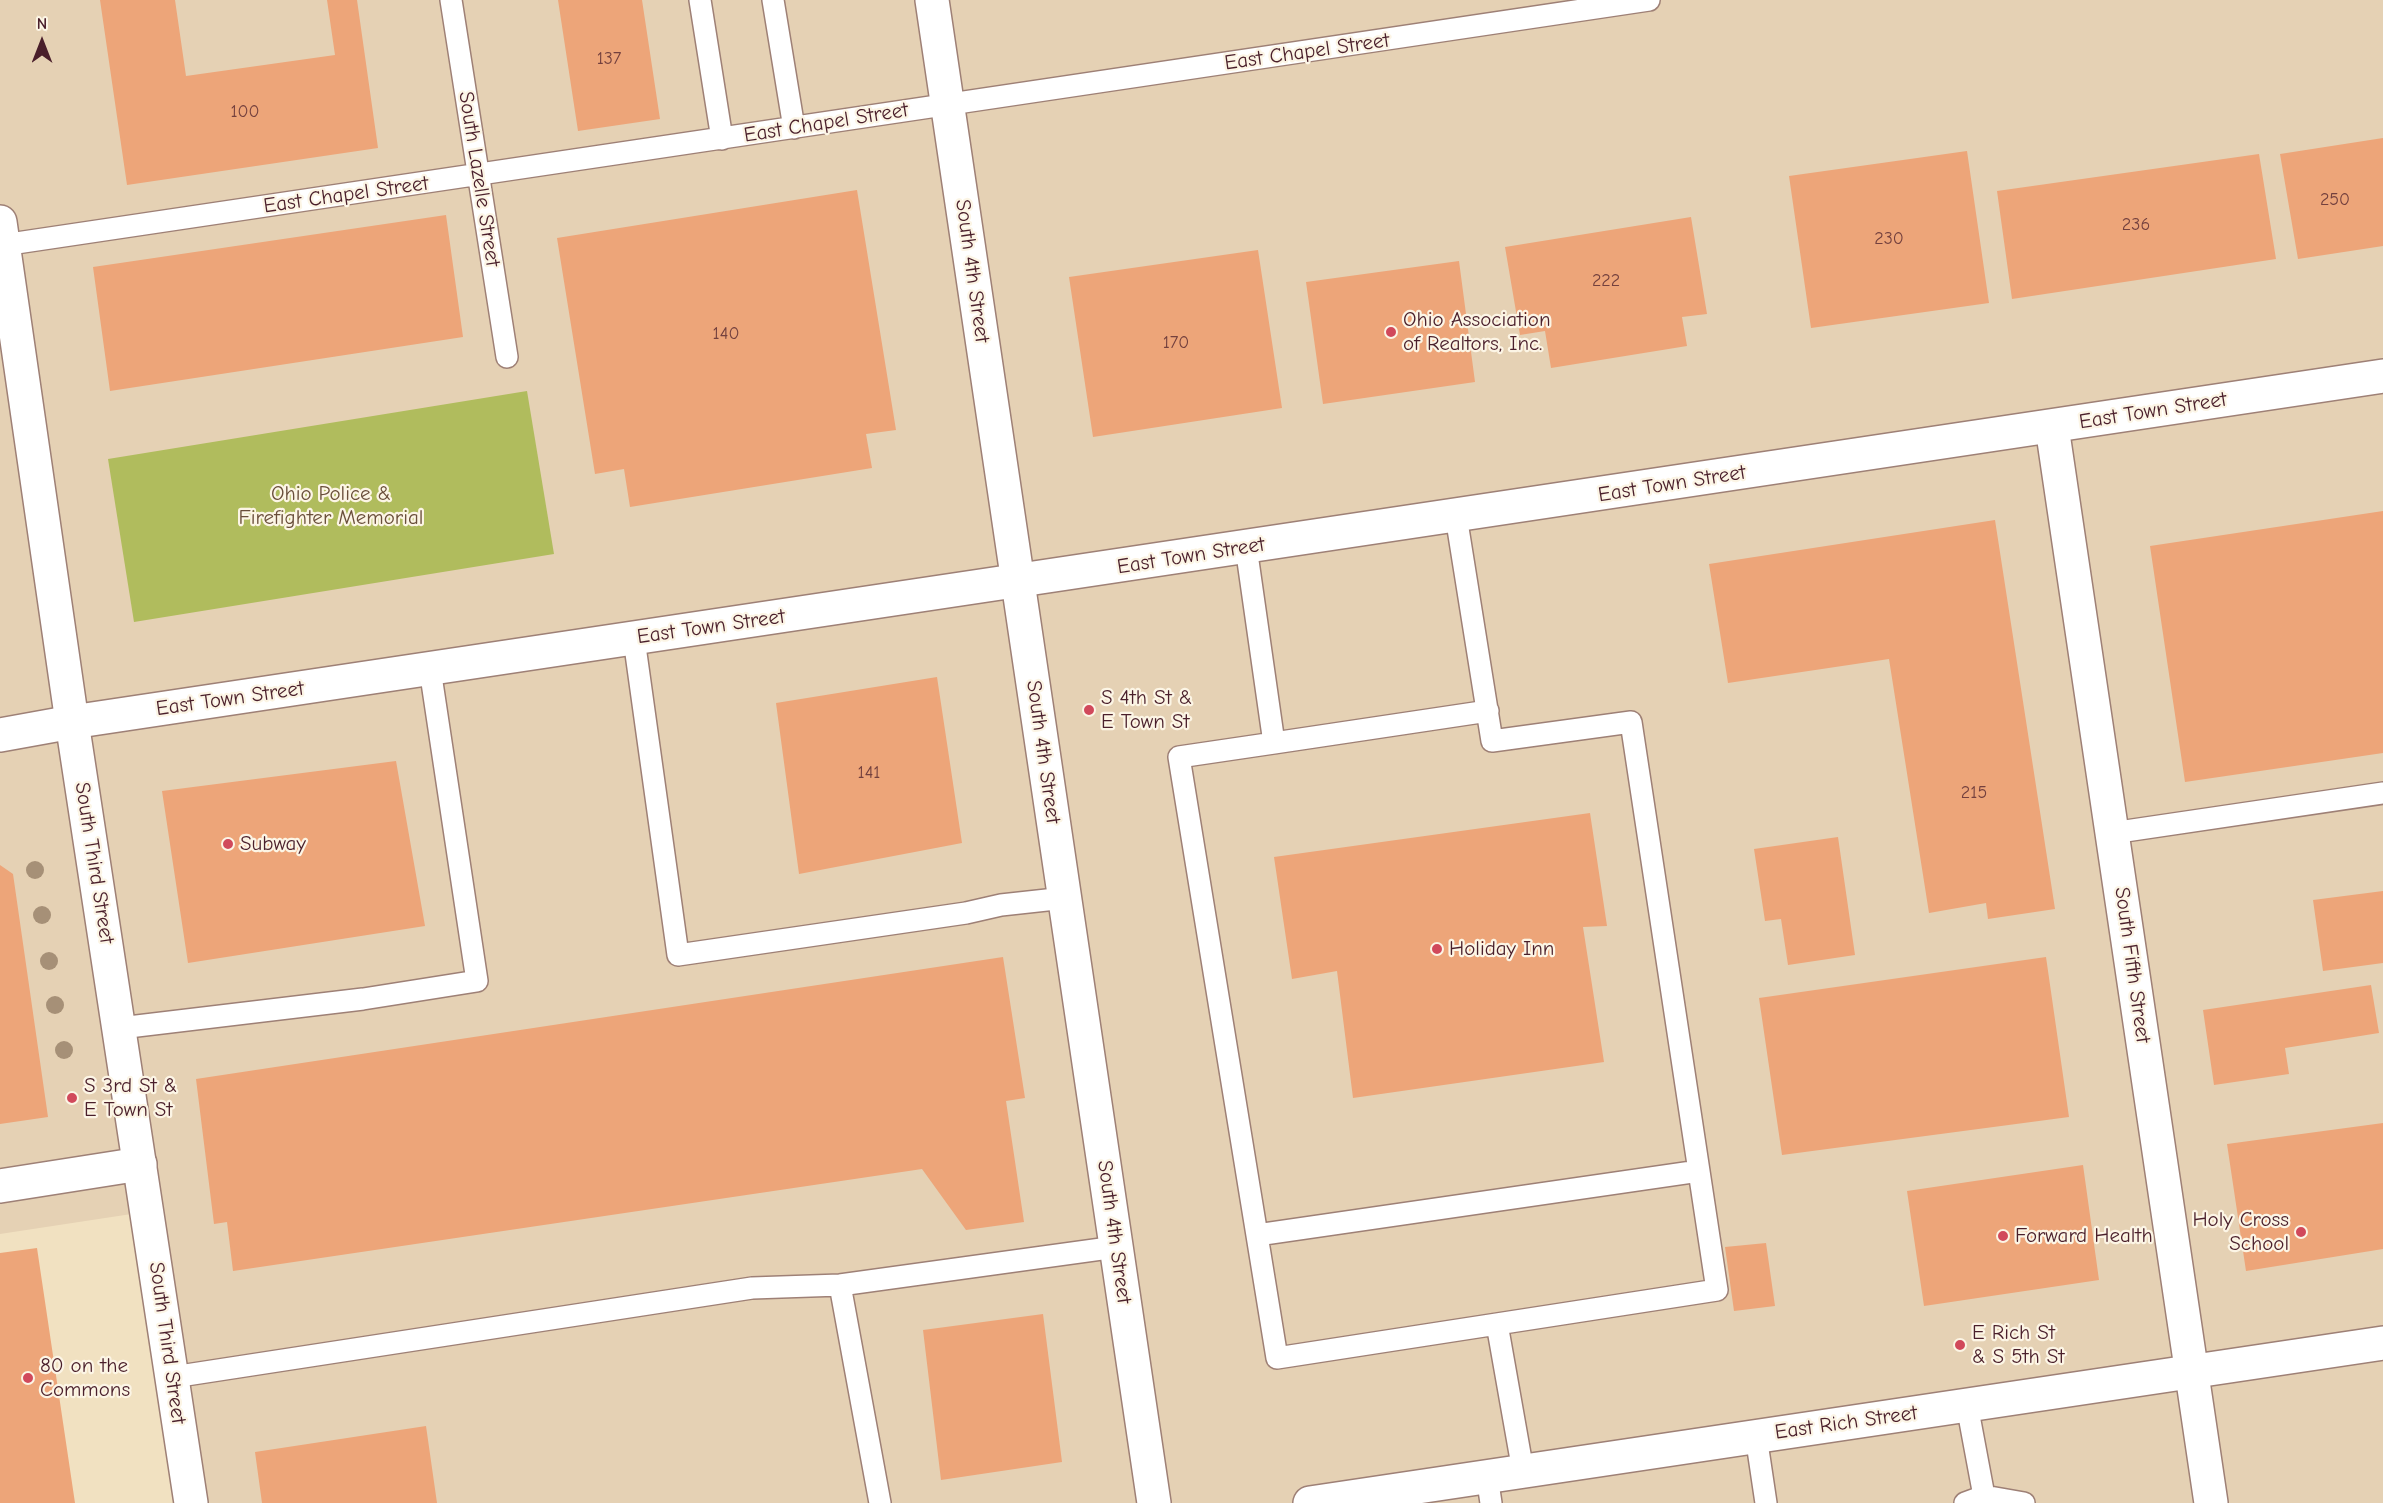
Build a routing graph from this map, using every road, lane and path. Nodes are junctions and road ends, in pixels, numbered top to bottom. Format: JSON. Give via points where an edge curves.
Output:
{"nodes":[{"id":1,"x":451,"y":0,"type":"edge"},
{"id":2,"x":700,"y":0,"type":"edge"},
{"id":3,"x":773,"y":0,"type":"edge"},
{"id":4,"x":932,"y":0,"type":"edge"},
{"id":5,"x":1649,"y":0,"type":"edge"},
{"id":6,"x":947,"y":105,"type":"junction"},
{"id":7,"x":794,"y":128,"type":"junction"},
{"id":8,"x":722,"y":139,"type":"junction"},
{"id":9,"x":479,"y":176,"type":"junction"},
{"id":10,"x":2,"y":234,"type":"edge"},
{"id":11,"x":6,"y":308,"type":"edge"},
{"id":12,"x":507,"y":357,"type":"dead end"},
{"id":13,"x":2383,"y":376,"type":"edge"},
{"id":14,"x":2052,"y":427,"type":"junction"},
{"id":15,"x":1456,"y":516,"type":"junction"},
{"id":16,"x":1246,"y":547,"type":"junction"},
{"id":17,"x":1018,"y":581,"type":"junction"},
{"id":18,"x":634,"y":639,"type":"junction"},
{"id":19,"x":430,"y":669,"type":"junction"},
{"id":20,"x":1488,"y":711,"type":"junction"},
{"id":21,"x":72,"y":722,"type":"junction"},
{"id":22,"x":0,"y":735,"type":"edge"},
{"id":23,"x":1274,"y":743,"type":"junction"},
{"id":24,"x":2383,"y":793,"type":"edge"},
{"id":25,"x":2112,"y":833,"type":"junction"},
{"id":26,"x":1065,"y":898,"type":"junction"},
{"id":27,"x":120,"y":1028,"type":"junction"},
{"id":28,"x":140,"y":1164,"type":"junction"},
{"id":29,"x":1699,"y":1172,"type":"junction"},
{"id":30,"x":0,"y":1186,"type":"edge"},
{"id":31,"x":1257,"y":1235,"type":"junction"},
{"id":32,"x":1116,"y":1247,"type":"junction"},
{"id":33,"x":840,"y":1285,"type":"junction"},
{"id":34,"x":1497,"y":1324,"type":"junction"},
{"id":35,"x":2383,"y":1343,"type":"edge"},
{"id":36,"x":2192,"y":1371,"type":"junction"},
{"id":37,"x":173,"y":1377,"type":"junction"},
{"id":38,"x":1967,"y":1405,"type":"junction"},
{"id":39,"x":1756,"y":1436,"type":"junction"},
{"id":40,"x":1523,"y":1472,"type":"junction"},
{"id":41,"x":1489,"y":1490,"type":"edge"},
{"id":42,"x":1975,"y":1500,"type":"edge"},
{"id":43,"x":191,"y":1503,"type":"edge"},
{"id":44,"x":880,"y":1503,"type":"edge"},
{"id":45,"x":1155,"y":1503,"type":"edge"},
{"id":46,"x":1310,"y":1503,"type":"edge"},
{"id":47,"x":1766,"y":1503,"type":"edge"},
{"id":48,"x":2024,"y":1503,"type":"edge"},
{"id":49,"x":2211,"y":1503,"type":"edge"}],
"edges":[{"from":1,"to":9,"type":"lane","name":"South Lazelle Street"},
{"from":2,"to":8,"type":"lane"},
{"from":3,"to":7,"type":"lane"},
{"from":4,"to":6,"type":"main road","name":"South 4th Street"},
{"from":5,"to":6,"type":"lane","name":"East Chapel Street"},
{"from":6,"to":7,"type":"lane","name":"East Chapel Street"},
{"from":6,"to":17,"type":"main road","name":"South 4th Street"},
{"from":7,"to":8,"type":"lane","name":"East Chapel Street"},
{"from":8,"to":9,"type":"lane","name":"East Chapel Street"},
{"from":9,"to":10,"type":"lane","name":"East Chapel Street"},
{"from":9,"to":12,"type":"lane","name":"South Lazelle Street"},
{"from":10,"to":11,"type":"main road","name":"South Third Street"},
{"from":11,"to":21,"type":"main road","name":"South Third Street"},
{"from":13,"to":14,"type":"main road","name":"East Town Street"},
{"from":14,"to":15,"type":"main road","name":"East Town Street"},
{"from":14,"to":25,"type":"main road","name":"South Fifth Street"},
{"from":15,"to":16,"type":"main road","name":"East Town Street"},
{"from":15,"to":20,"type":"lane"},
{"from":16,"to":17,"type":"main road","name":"East Town Street"},
{"from":16,"to":23,"type":"lane"},
{"from":17,"to":18,"type":"main road","name":"East Town Street"},
{"from":17,"to":26,"type":"main road","name":"South 4th Street"},
{"from":18,"to":19,"type":"main road","name":"East Town Street"},
{"from":18,"to":26,"type":"lane","via":[[678,955]]},
{"from":19,"to":21,"type":"main road","name":"East Town Street"},
{"from":19,"to":27,"type":"lane","via":[[477,981]]},
{"from":20,"to":23,"type":"lane"},
{"from":20,"to":29,"type":"lane","via":[[1492,741],[1630,722]]},
{"from":21,"to":22,"type":"main road","name":"East Town Street"},
{"from":21,"to":27,"type":"main road","name":"South Third Street"},
{"from":23,"to":31,"type":"lane","via":[[1179,757]]},
{"from":24,"to":25,"type":"lane"},
{"from":25,"to":36,"type":"main road","name":"South Fifth Street"},
{"from":26,"to":32,"type":"main road","name":"South 4th Street"},
{"from":27,"to":28,"type":"main road","name":"South Third Street"},
{"from":28,"to":30,"type":"main road"},
{"from":28,"to":37,"type":"main road","name":"South Third Street"},
{"from":29,"to":31,"type":"lane"},
{"from":29,"to":34,"type":"lane","via":[[1717,1290]]},
{"from":31,"to":34,"type":"lane","via":[[1277,1358]]},
{"from":32,"to":33,"type":"lane"},
{"from":32,"to":45,"type":"main road","name":"South 4th Street"},
{"from":33,"to":37,"type":"lane","via":[[752,1288]]},
{"from":33,"to":44,"type":"lane"},
{"from":34,"to":40,"type":"lane"},
{"from":35,"to":36,"type":"main road","name":"East Rich Street"},
{"from":36,"to":38,"type":"main road","name":"East Rich Street"},
{"from":36,"to":49,"type":"main road","name":"South Fifth Street"},
{"from":37,"to":43,"type":"main road","name":"South Third Street"},
{"from":38,"to":39,"type":"main road","name":"East Rich Street"},
{"from":38,"to":42,"type":"lane"},
{"from":39,"to":40,"type":"main road","name":"East Rich Street"},
{"from":39,"to":47,"type":"lane"},
{"from":40,"to":41,"type":"main road","name":"East Rich Street"},
{"from":41,"to":46,"type":"main road","name":"East Rich Street"},
{"from":42,"to":48,"type":"lane"}]}
